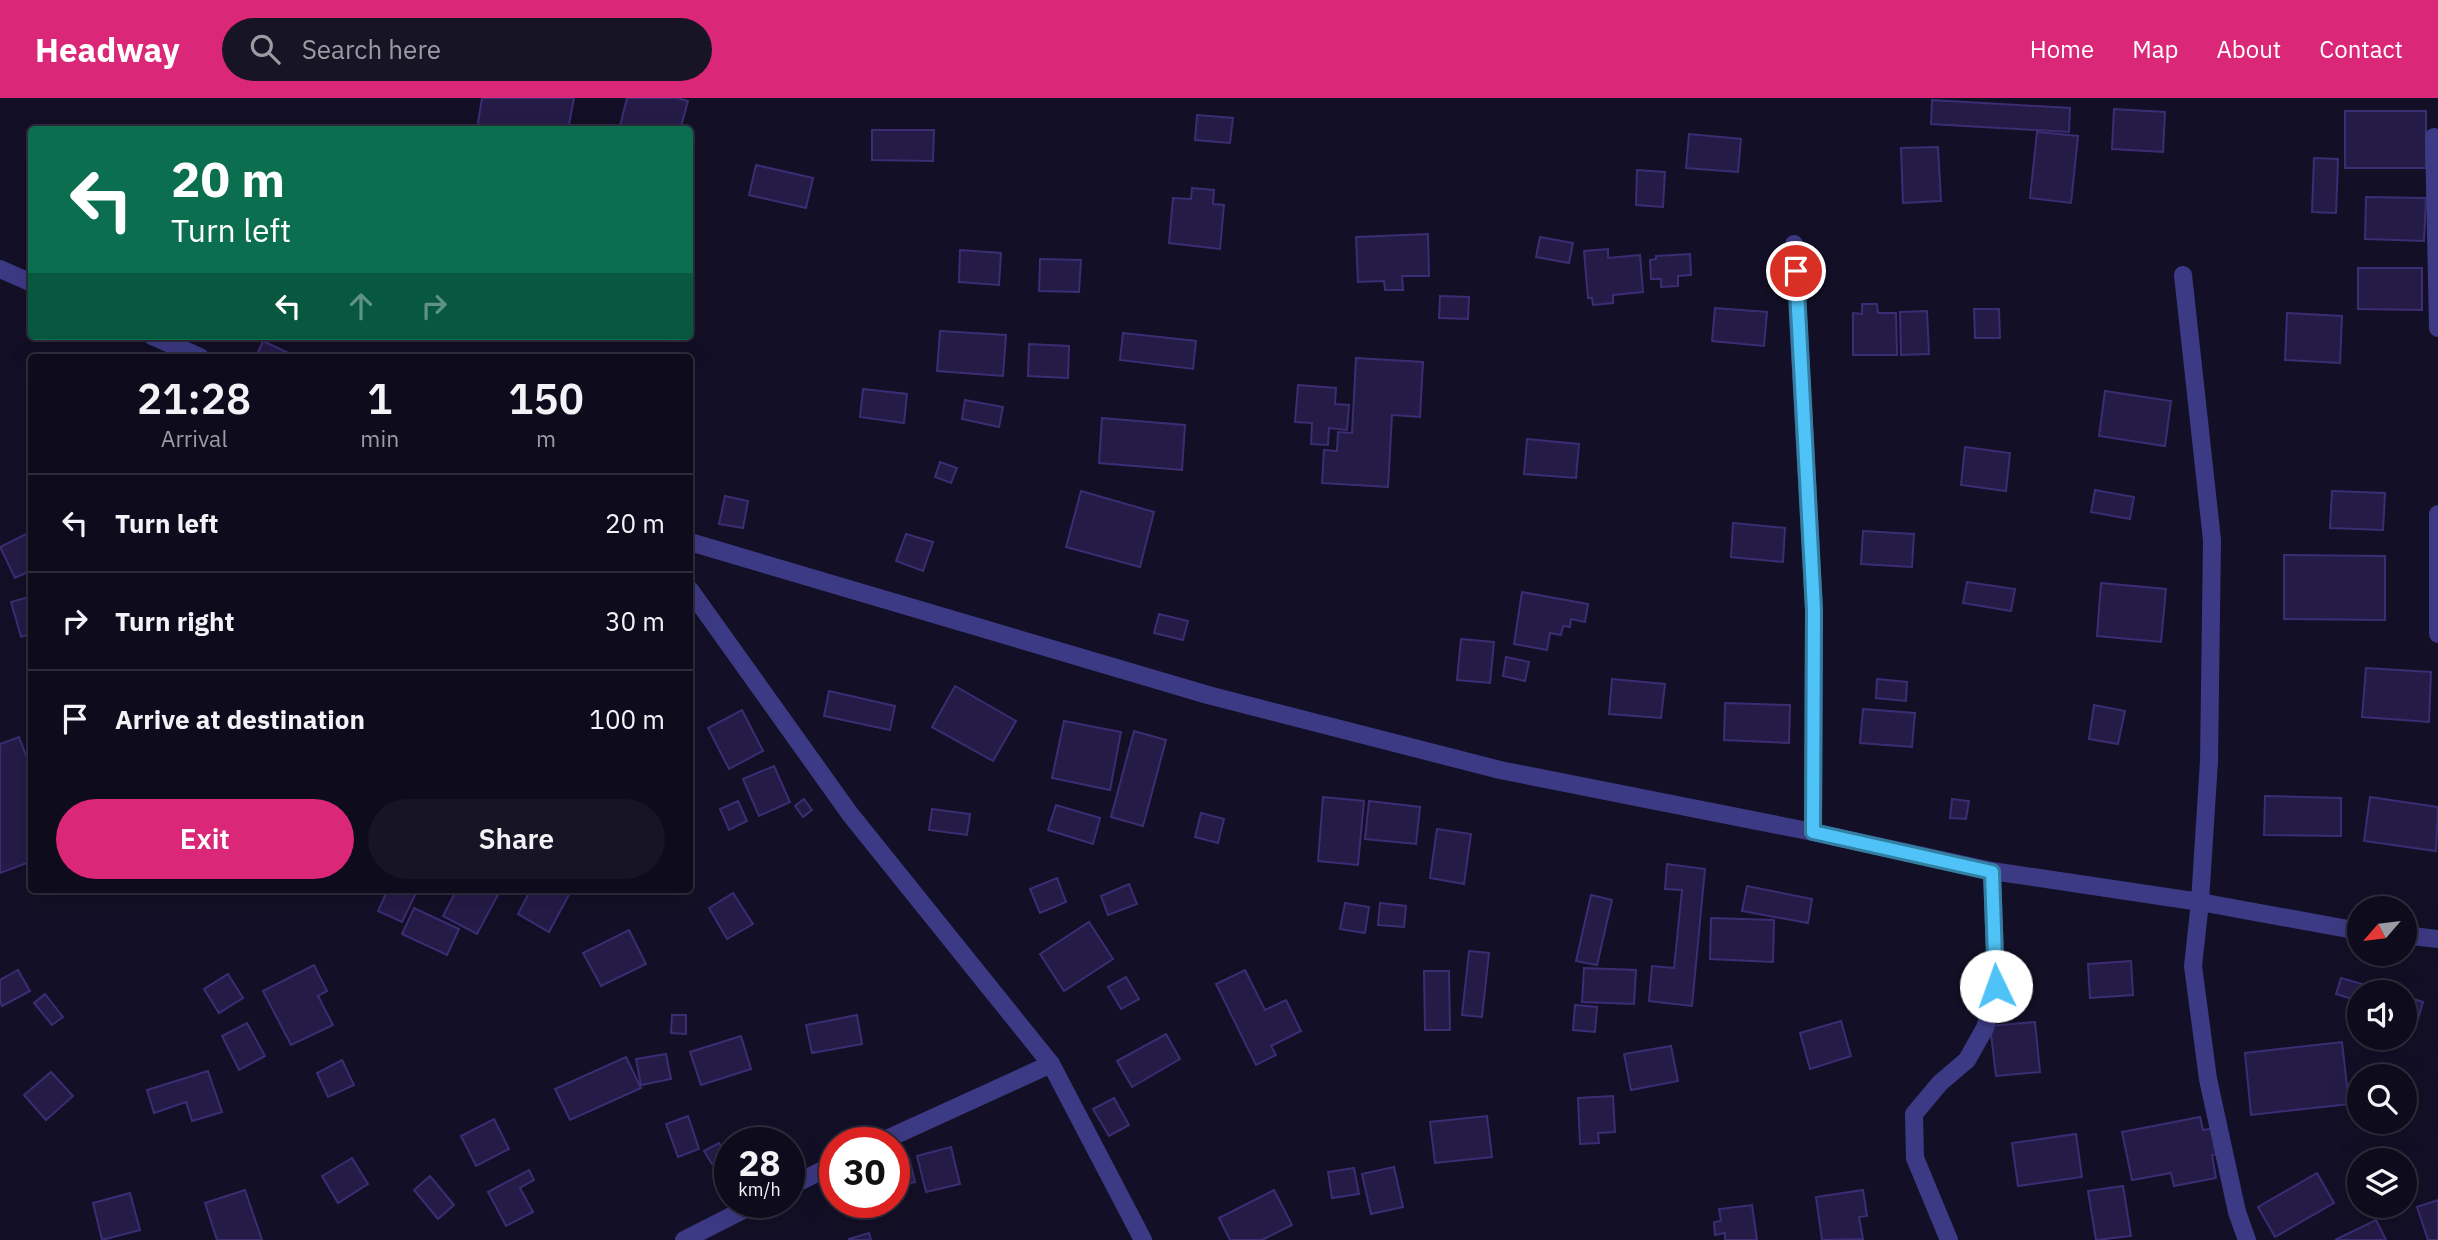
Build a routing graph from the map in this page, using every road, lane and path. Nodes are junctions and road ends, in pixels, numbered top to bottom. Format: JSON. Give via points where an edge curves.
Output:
{"nodes":[{"id":1,"x":2434,"y":137,"type":"dead end"},
{"id":2,"x":1794,"y":244,"type":"dead end"},
{"id":3,"x":0,"y":269,"type":"edge"},
{"id":4,"x":2183,"y":275,"type":"dead end"},
{"id":5,"x":28,"y":281,"type":"edge"},
{"id":6,"x":2438,"y":328,"type":"edge"},
{"id":7,"x":161,"y":340,"type":"edge"},
{"id":8,"x":193,"y":354,"type":"edge"},
{"id":9,"x":2438,"y":514,"type":"edge"},
{"id":10,"x":693,"y":543,"type":"edge"},
{"id":11,"x":693,"y":594,"type":"edge"},
{"id":12,"x":2438,"y":634,"type":"edge"},
{"id":13,"x":1813,"y":832,"type":"junction"},
{"id":14,"x":1992,"y":872,"type":"junction"},
{"id":15,"x":2200,"y":902,"type":"junction"},
{"id":16,"x":2347,"y":928,"type":"edge"},
{"id":17,"x":2417,"y":937,"type":"edge"},
{"id":18,"x":2438,"y":939,"type":"edge"},
{"id":19,"x":1051,"y":1064,"type":"junction"},
{"id":20,"x":910,"y":1128,"type":"edge"},
{"id":21,"x":728,"y":1218,"type":"edge"},
{"id":22,"x":685,"y":1240,"type":"edge"},
{"id":23,"x":1143,"y":1240,"type":"edge"},
{"id":24,"x":1949,"y":1240,"type":"edge"},
{"id":25,"x":2247,"y":1240,"type":"edge"}],
"edges":[{"from":1,"to":6,"type":"street"},
{"from":2,"to":13,"type":"street","via":[[1814,610]]},
{"from":3,"to":5,"type":"street"},
{"from":4,"to":15,"type":"street","via":[[2212,540],[2209,761]]},
{"from":7,"to":8,"type":"street"},
{"from":9,"to":12,"type":"street"},
{"from":10,"to":13,"type":"street","via":[[1248,705],[1500,770]]},
{"from":11,"to":19,"type":"street","via":[[850,814]]},
{"from":13,"to":14,"type":"street"},
{"from":14,"to":15,"type":"street"},
{"from":14,"to":24,"type":"street","via":[[1996,986],[1985,1028],[1967,1059],[1914,1114],[1915,1158]]},
{"from":15,"to":16,"type":"street"},
{"from":15,"to":25,"type":"street","via":[[2193,966],[2206,1067]]},
{"from":17,"to":18,"type":"street"},
{"from":19,"to":20,"type":"street"},
{"from":19,"to":23,"type":"street"},
{"from":21,"to":22,"type":"street"}]}
